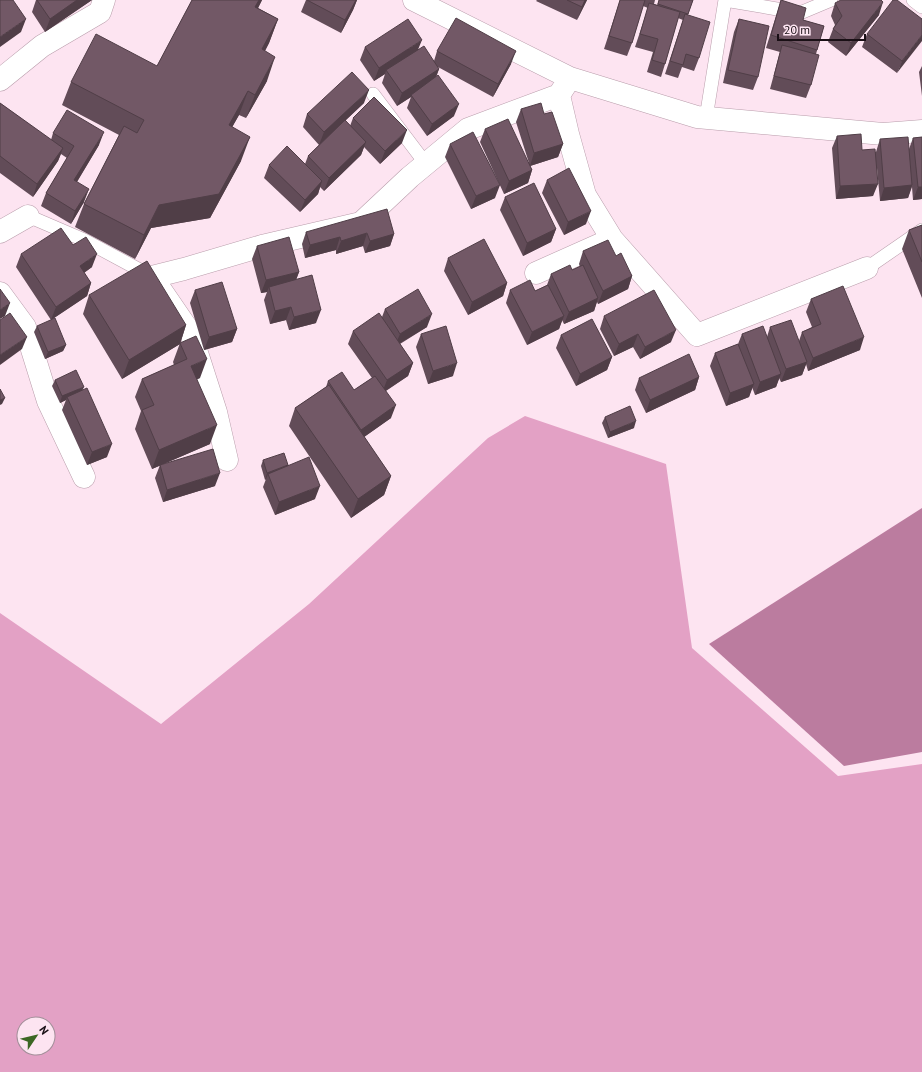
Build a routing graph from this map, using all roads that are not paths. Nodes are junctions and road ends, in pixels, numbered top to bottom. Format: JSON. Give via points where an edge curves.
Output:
{"nodes":[{"id":1,"x":104,"y":0,"type":"edge"},
{"id":2,"x":414,"y":0,"type":"edge"},
{"id":3,"x":725,"y":0,"type":"edge"},
{"id":4,"x":831,"y":0,"type":"edge"},
{"id":5,"x":913,"y":0,"type":"edge"},
{"id":6,"x":922,"y":7,"type":"edge"},
{"id":7,"x":0,"y":80,"type":"edge"},
{"id":8,"x":565,"y":87,"type":"junction"},
{"id":9,"x":373,"y":94,"type":"dead end"},
{"id":10,"x":706,"y":118,"type":"junction"},
{"id":11,"x":922,"y":131,"type":"edge"},
{"id":12,"x":426,"y":164,"type":"junction"},
{"id":13,"x":28,"y":216,"type":"joint"},
{"id":14,"x":922,"y":230,"type":"edge"},
{"id":15,"x":0,"y":232,"type":"edge"},
{"id":16,"x":612,"y":239,"type":"junction"},
{"id":17,"x":867,"y":268,"type":"joint"},
{"id":18,"x":536,"y":273,"type":"dead end"},
{"id":19,"x":152,"y":277,"type":"junction"},
{"id":20,"x":0,"y":293,"type":"edge"},
{"id":21,"x":227,"y":460,"type":"dead end"},
{"id":22,"x":84,"y":477,"type":"dead end"}],
"edges":[{"from":1,"to":7,"type":"street","via":[[100,12],[42,46]]},
{"from":2,"to":8,"type":"street"},
{"from":3,"to":4,"type":"lane","via":[[800,13]]},
{"from":3,"to":10,"type":"lane"},
{"from":5,"to":6,"type":"lane"},
{"from":8,"to":10,"type":"street"},
{"from":8,"to":12,"type":"street","via":[[468,129]]},
{"from":8,"to":16,"type":"street","via":[[568,134],[585,195]]},
{"from":9,"to":12,"type":"lane"},
{"from":10,"to":11,"type":"street","via":[[883,134]]},
{"from":12,"to":19,"type":"street","via":[[361,223],[262,246]]},
{"from":13,"to":15,"type":"street"},
{"from":13,"to":19,"type":"lane","via":[[84,240]]},
{"from":14,"to":17,"type":"lane"},
{"from":16,"to":17,"type":"street","via":[[697,335]]},
{"from":16,"to":18,"type":"street"},
{"from":19,"to":21,"type":"street","via":[[190,334],[216,412]]},
{"from":20,"to":22,"type":"street","via":[[25,327],[48,401]]}]}
